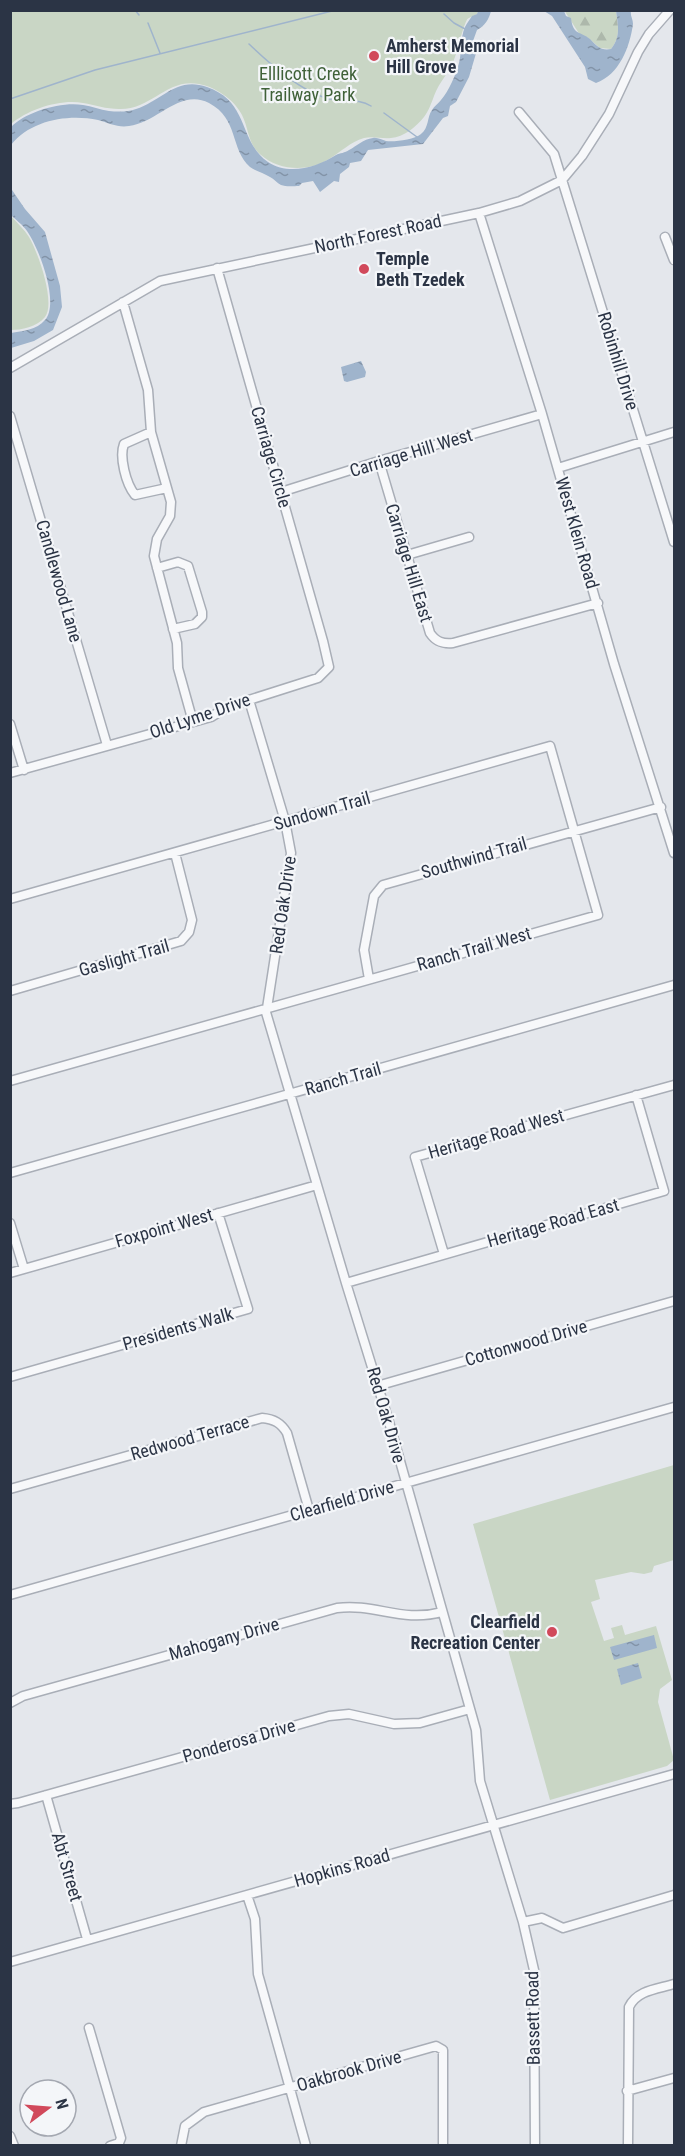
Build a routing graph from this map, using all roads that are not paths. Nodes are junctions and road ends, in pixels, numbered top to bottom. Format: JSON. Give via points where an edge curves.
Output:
{"nodes":[{"id":1,"x":670,"y":10,"type":"edge"},
{"id":2,"x":519,"y":112,"type":"dead end"},
{"id":3,"x":562,"y":180,"type":"junction"},
{"id":4,"x":479,"y":213,"type":"junction"},
{"id":5,"x":664,"y":237,"type":"dead end"},
{"id":6,"x":675,"y":260,"type":"edge"},
{"id":7,"x":217,"y":268,"type":"junction"},
{"id":8,"x":123,"y":303,"type":"junction"},
{"id":9,"x":10,"y":368,"type":"edge"},
{"id":10,"x":542,"y":414,"type":"junction"},
{"id":11,"x":10,"y":416,"type":"edge"},
{"id":12,"x":151,"y":432,"type":"junction"},
{"id":13,"x":675,"y":432,"type":"edge"},
{"id":14,"x":643,"y":442,"type":"junction"},
{"id":15,"x":379,"y":460,"type":"junction"},
{"id":16,"x":558,"y":468,"type":"junction"},
{"id":17,"x":167,"y":488,"type":"junction"},
{"id":18,"x":280,"y":492,"type":"junction"},
{"id":19,"x":469,"y":537,"type":"dead end"},
{"id":20,"x":675,"y":542,"type":"edge"},
{"id":21,"x":407,"y":555,"type":"junction"},
{"id":22,"x":157,"y":568,"type":"junction"},
{"id":23,"x":598,"y":603,"type":"junction"},
{"id":24,"x":173,"y":629,"type":"junction"},
{"id":25,"x":325,"y":646,"type":"joint"},
{"id":26,"x":249,"y":700,"type":"junction"},
{"id":27,"x":194,"y":722,"type":"junction"},
{"id":28,"x":10,"y":724,"type":"edge"},
{"id":29,"x":107,"y":745,"type":"junction"},
{"id":30,"x":24,"y":770,"type":"junction"},
{"id":31,"x":10,"y":773,"type":"edge"},
{"id":32,"x":661,"y":807,"type":"junction"},
{"id":33,"x":285,"y":821,"type":"junction"},
{"id":34,"x":574,"y":830,"type":"junction"},
{"id":35,"x":175,"y":853,"type":"junction"},
{"id":36,"x":675,"y":853,"type":"edge"},
{"id":37,"x":10,"y":899,"type":"edge"},
{"id":38,"x":369,"y":979,"type":"junction"},
{"id":39,"x":675,"y":985,"type":"edge"},
{"id":40,"x":10,"y":991,"type":"edge"},
{"id":41,"x":266,"y":1008,"type":"junction"},
{"id":42,"x":10,"y":1081,"type":"edge"},
{"id":43,"x":675,"y":1085,"type":"edge"},
{"id":44,"x":291,"y":1094,"type":"junction"},
{"id":45,"x":636,"y":1095,"type":"junction"},
{"id":46,"x":10,"y":1173,"type":"edge"},
{"id":47,"x":317,"y":1185,"type":"junction"},
{"id":48,"x":218,"y":1213,"type":"junction"},
{"id":49,"x":10,"y":1222,"type":"edge"},
{"id":50,"x":444,"y":1254,"type":"junction"},
{"id":51,"x":24,"y":1269,"type":"junction"},
{"id":52,"x":10,"y":1273,"type":"edge"},
{"id":53,"x":345,"y":1283,"type":"junction"},
{"id":54,"x":675,"y":1301,"type":"edge"},
{"id":55,"x":10,"y":1377,"type":"edge"},
{"id":56,"x":377,"y":1386,"type":"junction"},
{"id":57,"x":675,"y":1407,"type":"edge"},
{"id":58,"x":405,"y":1483,"type":"junction"},
{"id":59,"x":10,"y":1489,"type":"edge"},
{"id":60,"x":309,"y":1510,"type":"junction"},
{"id":61,"x":10,"y":1595,"type":"edge"},
{"id":62,"x":442,"y":1612,"type":"junction"},
{"id":63,"x":10,"y":1703,"type":"edge"},
{"id":64,"x":470,"y":1709,"type":"junction"},
{"id":65,"x":675,"y":1774,"type":"edge"},
{"id":66,"x":46,"y":1795,"type":"junction"},
{"id":67,"x":10,"y":1804,"type":"edge"},
{"id":68,"x":493,"y":1825,"type":"junction"},
{"id":69,"x":247,"y":1894,"type":"junction"},
{"id":70,"x":675,"y":1895,"type":"edge"},
{"id":71,"x":523,"y":1922,"type":"junction"},
{"id":72,"x":87,"y":1940,"type":"junction"},
{"id":73,"x":10,"y":1962,"type":"edge"},
{"id":74,"x":675,"y":1984,"type":"edge"},
{"id":75,"x":89,"y":2028,"type":"dead end"},
{"id":76,"x":675,"y":2078,"type":"edge"},
{"id":77,"x":290,"y":2088,"type":"junction"},
{"id":78,"x":627,"y":2091,"type":"junction"},
{"id":79,"x":10,"y":2136,"type":"edge"},
{"id":80,"x":14,"y":2145,"type":"edge"},
{"id":81,"x":110,"y":2145,"type":"edge"},
{"id":82,"x":181,"y":2145,"type":"edge"},
{"id":83,"x":306,"y":2145,"type":"edge"},
{"id":84,"x":443,"y":2145,"type":"edge"},
{"id":85,"x":535,"y":2145,"type":"edge"},
{"id":86,"x":628,"y":2145,"type":"edge"}],
"edges":[{"from":1,"to":3,"type":"street","name":"North Forest Road","via":[[649,34],[609,114]]},
{"from":2,"to":3,"type":"street","name":"Robinhill Drive","via":[[554,154]]},
{"from":3,"to":4,"type":"street","name":"North Forest Road","via":[[520,201]]},
{"from":3,"to":14,"type":"street","name":"Robinhill Drive"},
{"from":4,"to":7,"type":"street","name":"North Forest Road"},
{"from":4,"to":10,"type":"street","name":"West Klein Road"},
{"from":5,"to":6,"type":"street"},
{"from":7,"to":8,"type":"street","name":"North Forest Road","via":[[160,281]]},
{"from":7,"to":18,"type":"street","name":"Carriage Circle"},
{"from":8,"to":9,"type":"street","name":"North Forest Road"},
{"from":8,"to":12,"type":"street","via":[[148,390]]},
{"from":10,"to":15,"type":"street","name":"Carriage Hill West"},
{"from":10,"to":16,"type":"street","name":"West Klein Road"},
{"from":11,"to":29,"type":"street","name":"Candlewood Lane"},
{"from":12,"to":17,"type":"street"},
{"from":12,"to":17,"type":"street","via":[[122,448],[131,489],[135,495],[142,495]]},
{"from":13,"to":14,"type":"street"},
{"from":14,"to":16,"type":"street"},
{"from":14,"to":20,"type":"street","name":"Robinhill Drive"},
{"from":15,"to":18,"type":"street","name":"Carriage Hill West"},
{"from":15,"to":21,"type":"street","name":"Carriage Hill East"},
{"from":16,"to":23,"type":"street","name":"West Klein Road"},
{"from":17,"to":22,"type":"street","via":[[171,509],[154,547]]},
{"from":18,"to":25,"type":"street","name":"Carriage Circle"},
{"from":19,"to":21,"type":"street"},
{"from":21,"to":23,"type":"street","name":"Carriage Hill East","via":[[430,633],[442,643]]},
{"from":22,"to":24,"type":"street"},
{"from":22,"to":24,"type":"street","via":[[178,562],[188,566],[202,612],[195,624]]},
{"from":23,"to":32,"type":"street","name":"West Klein Road"},
{"from":24,"to":27,"type":"street","via":[[178,668]]},
{"from":25,"to":26,"type":"street","name":"Old Lyme Drive","via":[[329,667],[318,678]]},
{"from":26,"to":27,"type":"street","name":"Old Lyme Drive"},
{"from":26,"to":33,"type":"street","name":"Red Oak Drive"},
{"from":27,"to":29,"type":"street","name":"Old Lyme Drive"},
{"from":28,"to":30,"type":"street"},
{"from":29,"to":30,"type":"street","name":"Old Lyme Drive"},
{"from":30,"to":31,"type":"street","name":"Old Lyme Drive"},
{"from":32,"to":34,"type":"street","name":"Southwind Trail"},
{"from":32,"to":36,"type":"street","name":"West Klein Road"},
{"from":33,"to":34,"type":"street","name":"Sundown Trail","via":[[550,746]]},
{"from":33,"to":35,"type":"street","name":"Sundown Trail"},
{"from":33,"to":41,"type":"street","name":"Red Oak Drive","via":[[291,844],[290,867]]},
{"from":34,"to":38,"type":"street","name":"Southwind Trail","via":[[379,888],[364,950]]},
{"from":34,"to":38,"type":"street","name":"Ranch Trail West","via":[[598,915]]},
{"from":35,"to":37,"type":"street","name":"Sundown Trail"},
{"from":35,"to":40,"type":"street","name":"Gaslight Trail","via":[[192,920],[181,941]]},
{"from":38,"to":41,"type":"street","name":"Ranch Trail West"},
{"from":39,"to":44,"type":"street","name":"Ranch Trail"},
{"from":41,"to":42,"type":"street","name":"Ranch Trail West"},
{"from":41,"to":44,"type":"street","name":"Red Oak Drive"},
{"from":43,"to":45,"type":"street","name":"Heritage Road West"},
{"from":44,"to":46,"type":"street","name":"Ranch Trail"},
{"from":44,"to":47,"type":"street","name":"Red Oak Drive"},
{"from":45,"to":50,"type":"street","name":"Heritage Road East","via":[[664,1191]]},
{"from":45,"to":50,"type":"street","name":"Heritage Road West","via":[[415,1157]]},
{"from":47,"to":48,"type":"street","name":"Foxpoint West"},
{"from":47,"to":53,"type":"street","name":"Red Oak Drive"},
{"from":48,"to":51,"type":"street","name":"Foxpoint West"},
{"from":48,"to":55,"type":"street","name":"Presidents Walk","via":[[248,1309]]},
{"from":49,"to":51,"type":"street"},
{"from":50,"to":53,"type":"street","name":"Heritage Road East"},
{"from":51,"to":52,"type":"street","name":"Foxpoint West"},
{"from":53,"to":56,"type":"street","name":"Red Oak Drive"},
{"from":54,"to":56,"type":"street","name":"Cottonwood Drive"},
{"from":56,"to":58,"type":"street","name":"Red Oak Drive"},
{"from":57,"to":58,"type":"street","name":"Clearfield Drive"},
{"from":58,"to":60,"type":"street","name":"Clearfield Drive"},
{"from":58,"to":62,"type":"street","name":"Red Oak Drive"},
{"from":59,"to":60,"type":"street","name":"Redwood Terrace","via":[[262,1418],[279,1423],[287,1433]]},
{"from":60,"to":61,"type":"street","name":"Clearfield Drive"},
{"from":62,"to":63,"type":"street","name":"Mahogany Drive","via":[[412,1616],[358,1606],[337,1608],[23,1696]]},
{"from":62,"to":64,"type":"street","name":"Red Oak Drive"},
{"from":64,"to":66,"type":"street","name":"Ponderosa Drive","via":[[420,1723],[393,1724],[349,1714],[329,1716]]},
{"from":64,"to":68,"type":"street","name":"Red Oak Drive","via":[[477,1737],[480,1781]]},
{"from":65,"to":68,"type":"street","name":"Hopkins Road"},
{"from":66,"to":67,"type":"street","name":"Ponderosa Drive"},
{"from":66,"to":72,"type":"street","name":"Abt Street"},
{"from":68,"to":69,"type":"street","name":"Hopkins Road"},
{"from":68,"to":71,"type":"street","name":"Bassett Road"},
{"from":69,"to":72,"type":"street","name":"Hopkins Road"},
{"from":69,"to":77,"type":"street","via":[[255,1919],[258,1974]]},
{"from":70,"to":71,"type":"street","via":[[563,1928],[542,1918]]},
{"from":71,"to":85,"type":"street","name":"Bassett Road","via":[[534,1970]]},
{"from":72,"to":73,"type":"street","name":"Hopkins Road"},
{"from":74,"to":78,"type":"street","via":[[641,1994],[629,2007]]},
{"from":75,"to":81,"type":"street","via":[[121,2138],[119,2143]]},
{"from":76,"to":78,"type":"street"},
{"from":77,"to":82,"type":"street","name":"Oakbrook Drive","via":[[199,2114],[186,2126]]},
{"from":77,"to":83,"type":"street"},
{"from":77,"to":84,"type":"street","name":"Oakbrook Drive","via":[[436,2046],[443,2050]]},
{"from":78,"to":86,"type":"street"},
{"from":79,"to":80,"type":"street"}]}
